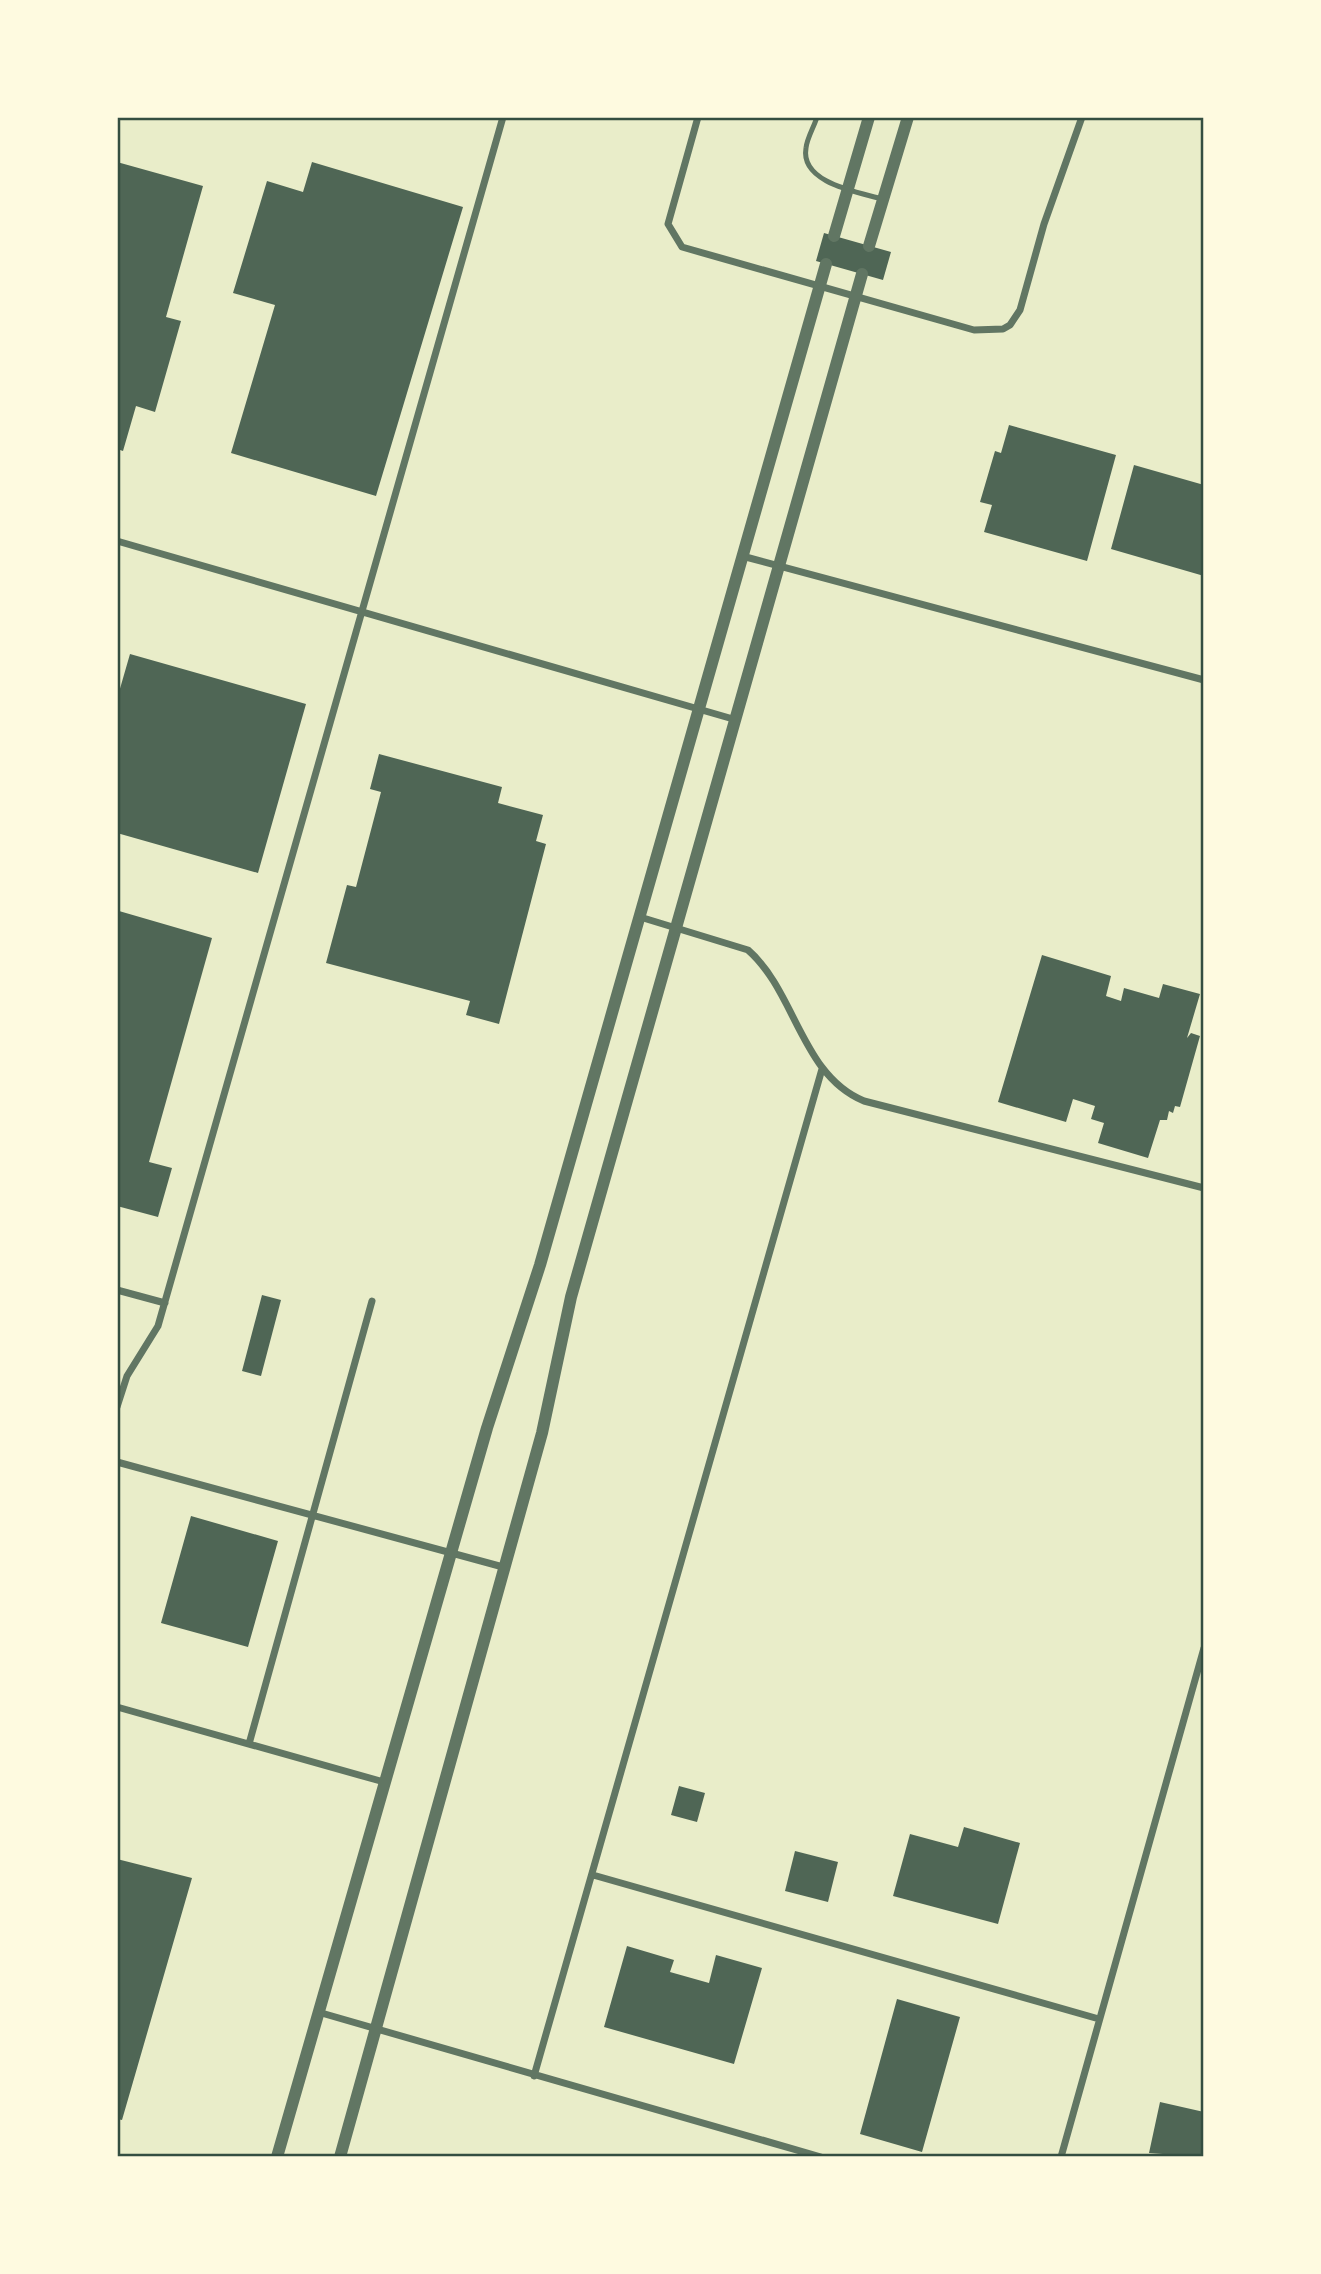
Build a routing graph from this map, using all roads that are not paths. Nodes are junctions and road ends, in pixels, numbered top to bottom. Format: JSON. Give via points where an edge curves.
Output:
{"nodes":[{"id":1,"x":503,"y":117,"type":"edge"},
{"id":2,"x":698,"y":117,"type":"edge"},
{"id":3,"x":817,"y":117,"type":"edge"},
{"id":4,"x":869,"y":117,"type":"edge"},
{"id":5,"x":908,"y":117,"type":"edge"},
{"id":6,"x":1082,"y":117,"type":"edge"},
{"id":7,"x":847,"y":188,"type":"junction"},
{"id":8,"x":883,"y":199,"type":"junction"},
{"id":9,"x":834,"y":236,"type":"dead end"},
{"id":10,"x":869,"y":246,"type":"dead end"},
{"id":11,"x":826,"y":264,"type":"dead end"},
{"id":12,"x":862,"y":274,"type":"dead end"},
{"id":13,"x":819,"y":287,"type":"junction"},
{"id":14,"x":855,"y":296,"type":"junction"},
{"id":15,"x":117,"y":541,"type":"edge"},
{"id":16,"x":741,"y":556,"type":"junction"},
{"id":17,"x":777,"y":565,"type":"junction"},
{"id":18,"x":361,"y":614,"type":"junction"},
{"id":19,"x":1204,"y":680,"type":"edge"},
{"id":20,"x":697,"y":709,"type":"junction"},
{"id":21,"x":733,"y":719,"type":"junction"},
{"id":22,"x":640,"y":917,"type":"junction"},
{"id":23,"x":676,"y":927,"type":"junction"},
{"id":24,"x":822,"y":1069,"type":"junction"},
{"id":25,"x":1204,"y":1188,"type":"edge"},
{"id":26,"x":117,"y":1290,"type":"edge"},
{"id":27,"x":372,"y":1301,"type":"dead end"},
{"id":28,"x":165,"y":1303,"type":"junction"},
{"id":29,"x":117,"y":1406,"type":"edge"},
{"id":30,"x":117,"y":1462,"type":"edge"},
{"id":31,"x":313,"y":1515,"type":"junction"},
{"id":32,"x":450,"y":1553,"type":"junction"},
{"id":33,"x":503,"y":1567,"type":"junction"},
{"id":34,"x":1204,"y":1648,"type":"edge"},
{"id":35,"x":117,"y":1707,"type":"edge"},
{"id":36,"x":249,"y":1744,"type":"junction"},
{"id":37,"x":384,"y":1782,"type":"junction"},
{"id":38,"x":593,"y":1875,"type":"junction"},
{"id":39,"x":318,"y":2012,"type":"junction"},
{"id":40,"x":1099,"y":2019,"type":"junction"},
{"id":41,"x":376,"y":2029,"type":"junction"},
{"id":42,"x":534,"y":2076,"type":"junction"},
{"id":43,"x":277,"y":2157,"type":"edge"},
{"id":44,"x":340,"y":2157,"type":"edge"},
{"id":45,"x":821,"y":2157,"type":"edge"},
{"id":46,"x":1061,"y":2157,"type":"edge"}],
"edges":[{"from":1,"to":18,"type":"street"},
{"from":2,"to":13,"type":"street","via":[[668,224],[675,240],[691,251]]},
{"from":3,"to":7,"type":"lane","via":[[805,150],[808,165],[822,179]]},
{"from":4,"to":7,"type":"street"},
{"from":5,"to":8,"type":"street"},
{"from":6,"to":14,"type":"street","via":[[1020,310],[1010,325],[983,332]]},
{"from":7,"to":8,"type":"lane"},
{"from":7,"to":9,"type":"street"},
{"from":8,"to":10,"type":"street"},
{"from":11,"to":13,"type":"street"},
{"from":12,"to":14,"type":"street"},
{"from":13,"to":14,"type":"street"},
{"from":13,"to":16,"type":"street"},
{"from":14,"to":17,"type":"street"},
{"from":15,"to":18,"type":"street"},
{"from":16,"to":17,"type":"street"},
{"from":16,"to":20,"type":"street"},
{"from":17,"to":19,"type":"street"},
{"from":17,"to":21,"type":"street"},
{"from":18,"to":20,"type":"street"},
{"from":18,"to":28,"type":"street"},
{"from":20,"to":21,"type":"street"},
{"from":20,"to":22,"type":"street"},
{"from":21,"to":23,"type":"street"},
{"from":22,"to":23,"type":"street"},
{"from":22,"to":32,"type":"street","via":[[540,1265]]},
{"from":23,"to":24,"type":"street","via":[[731,943],[759,960]]},
{"from":23,"to":33,"type":"street","via":[[571,1297],[542,1433]]},
{"from":24,"to":25,"type":"street","via":[[840,1089],[864,1101]]},
{"from":24,"to":38,"type":"street"},
{"from":26,"to":28,"type":"street"},
{"from":27,"to":31,"type":"street"},
{"from":28,"to":29,"type":"street","via":[[158,1326],[127,1376]]},
{"from":30,"to":31,"type":"street"},
{"from":31,"to":32,"type":"street"},
{"from":31,"to":36,"type":"street"},
{"from":32,"to":33,"type":"street"},
{"from":32,"to":37,"type":"street"},
{"from":33,"to":41,"type":"street"},
{"from":34,"to":40,"type":"street"},
{"from":35,"to":36,"type":"street"},
{"from":36,"to":37,"type":"street"},
{"from":37,"to":39,"type":"street"},
{"from":38,"to":40,"type":"street"},
{"from":38,"to":42,"type":"street"},
{"from":39,"to":41,"type":"street"},
{"from":39,"to":43,"type":"street"},
{"from":40,"to":46,"type":"street"},
{"from":41,"to":42,"type":"street"},
{"from":41,"to":44,"type":"street"},
{"from":42,"to":45,"type":"street"}]}
